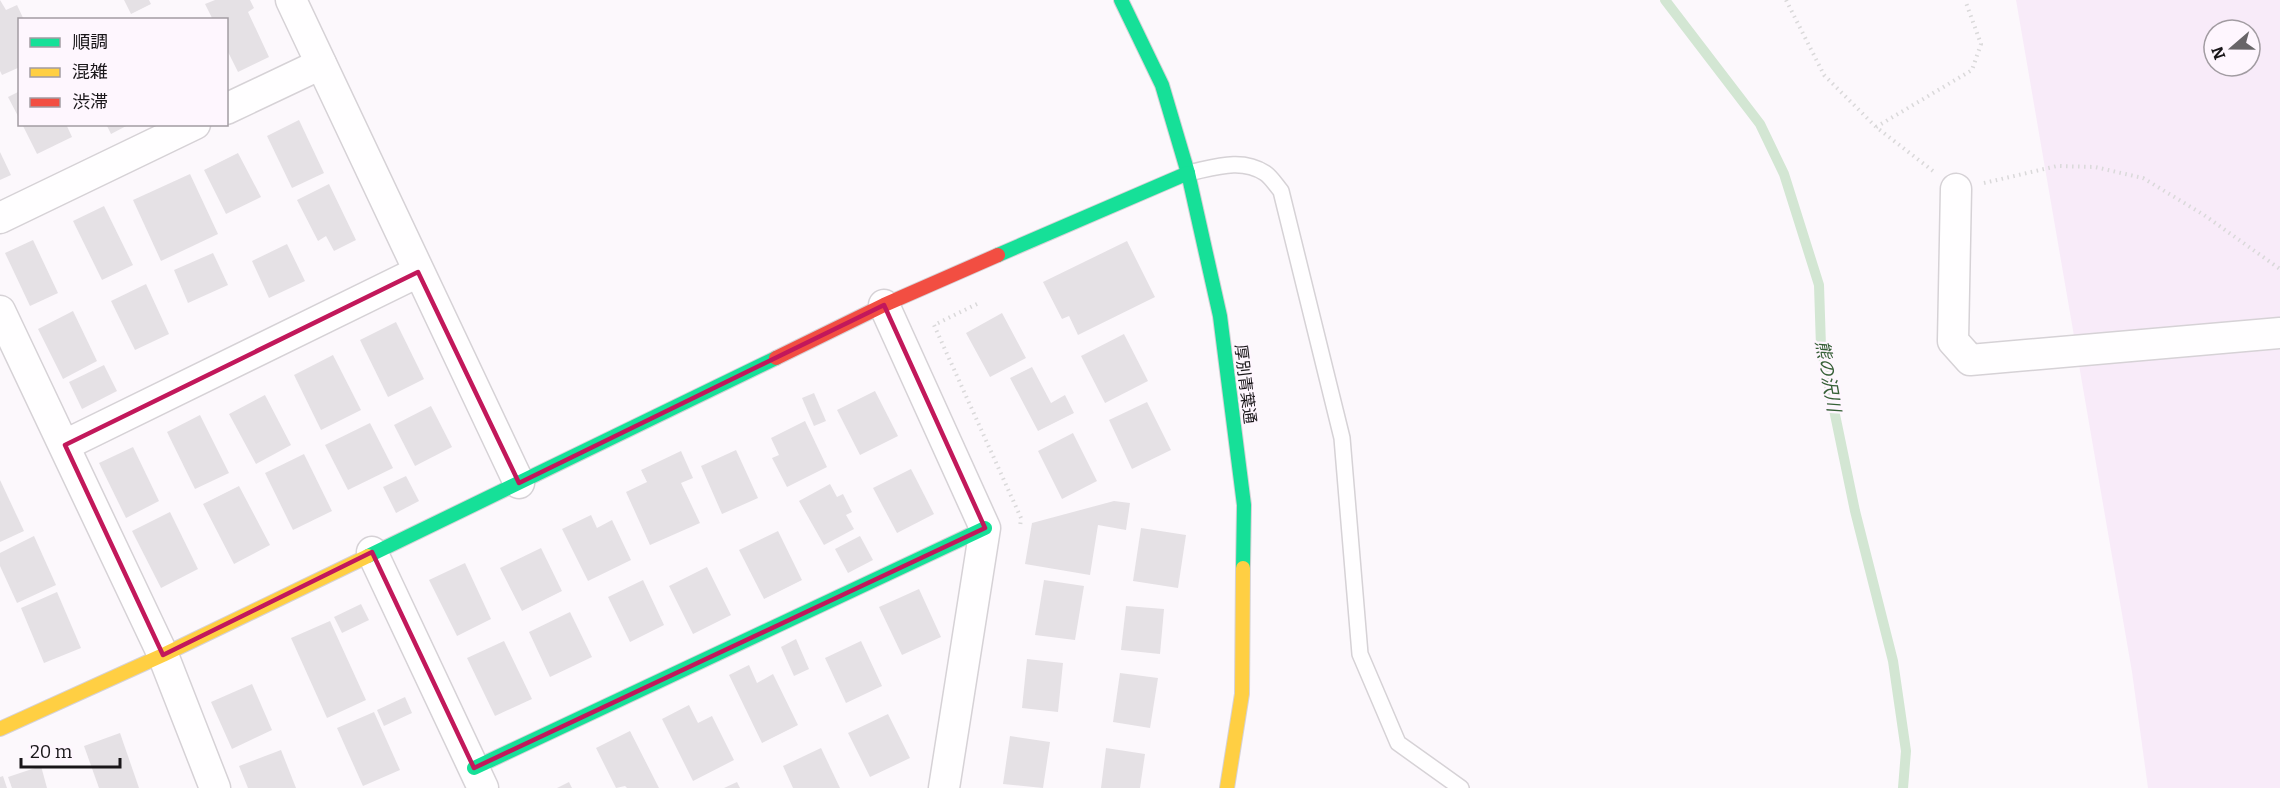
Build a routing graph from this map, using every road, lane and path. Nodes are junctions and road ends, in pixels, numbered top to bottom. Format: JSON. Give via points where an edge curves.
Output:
{"nodes":[{"id":1,"x":291,"y":0,"type":"edge"},
{"id":2,"x":1121,"y":0,"type":"edge"},
{"id":3,"x":1786,"y":0,"type":"edge"},
{"id":4,"x":1965,"y":0,"type":"edge"},
{"id":5,"x":321,"y":64,"type":"junction"},
{"id":6,"x":228,"y":108,"type":"edge"},
{"id":7,"x":191,"y":126,"type":"edge"},
{"id":8,"x":1876,"y":127,"type":"junction"},
{"id":9,"x":1188,"y":173,"type":"junction"},
{"id":10,"x":1956,"y":189,"type":"junction"},
{"id":11,"x":0,"y":218,"type":"edge"},
{"id":12,"x":2280,"y":269,"type":"edge"},
{"id":13,"x":418,"y":272,"type":"junction"},
{"id":14,"x":986,"y":299,"type":"dead end"},
{"id":15,"x":884,"y":305,"type":"junction"},
{"id":16,"x":0,"y":311,"type":"edge"},
{"id":17,"x":2280,"y":333,"type":"edge"},
{"id":18,"x":65,"y":445,"type":"junction"},
{"id":19,"x":519,"y":483,"type":"junction"},
{"id":20,"x":985,"y":528,"type":"junction"},
{"id":21,"x":1019,"y":530,"type":"dead end"},
{"id":22,"x":372,"y":552,"type":"junction"},
{"id":23,"x":163,"y":655,"type":"junction"},
{"id":24,"x":0,"y":729,"type":"edge"},
{"id":25,"x":479,"y":778,"type":"edge"},
{"id":26,"x":215,"y":788,"type":"edge"},
{"id":27,"x":944,"y":788,"type":"edge"},
{"id":28,"x":1227,"y":788,"type":"edge"},
{"id":29,"x":1461,"y":788,"type":"edge"}],
"edges":[{"from":1,"to":5,"type":"street"},
{"from":2,"to":9,"type":"street","name":"厚別青葉通","via":[[1162,85]]},
{"from":3,"to":8,"type":"path","via":[[1824,75]]},
{"from":4,"to":8,"type":"path","via":[[1981,44],[1972,70]]},
{"from":5,"to":6,"type":"street"},
{"from":5,"to":13,"type":"street"},
{"from":7,"to":11,"type":"street"},
{"from":8,"to":10,"type":"path"},
{"from":9,"to":15,"type":"street"},
{"from":9,"to":28,"type":"street","name":"厚別青葉通","via":[[1220,316],[1244,505],[1242,694]]},
{"from":9,"to":29,"type":"lane","via":[[1242,164],[1265,173],[1281,191],[1342,438],[1360,654],[1398,743]]},
{"from":10,"to":12,"type":"path","via":[[2057,166],[2095,166],[2143,178]]},
{"from":10,"to":17,"type":"street","via":[[1953,340],[1970,360]]},
{"from":13,"to":18,"type":"street"},
{"from":13,"to":19,"type":"street"},
{"from":14,"to":21,"type":"path","via":[[934,325],[1021,518]]},
{"from":15,"to":19,"type":"street"},
{"from":15,"to":20,"type":"street"},
{"from":16,"to":18,"type":"street"},
{"from":18,"to":23,"type":"street"},
{"from":19,"to":22,"type":"street"},
{"from":20,"to":25,"type":"street"},
{"from":20,"to":27,"type":"street"},
{"from":22,"to":23,"type":"street"},
{"from":22,"to":25,"type":"street"},
{"from":23,"to":24,"type":"street"},
{"from":23,"to":26,"type":"street"}]}
